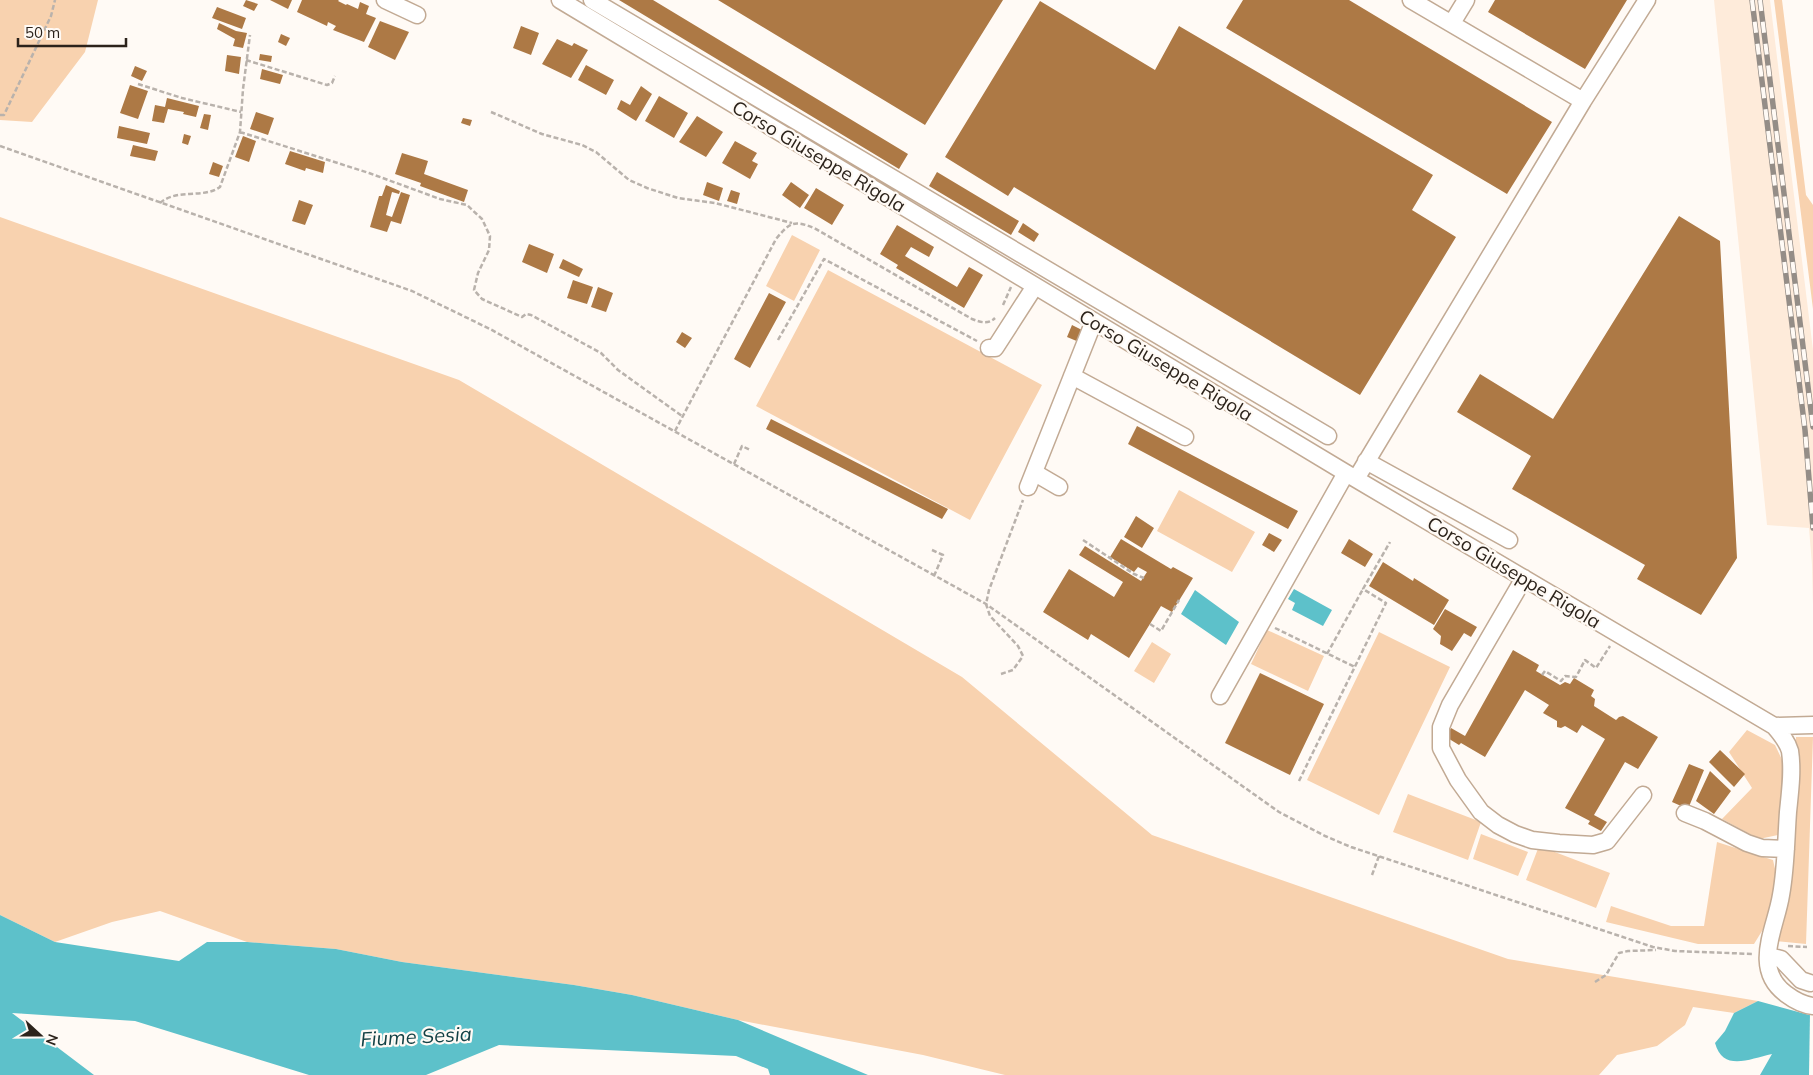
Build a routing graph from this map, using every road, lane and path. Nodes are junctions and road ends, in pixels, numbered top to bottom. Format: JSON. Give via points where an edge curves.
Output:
{"nodes":[{"id":1,"x":55,"y":0,"type":"edge"},
{"id":2,"x":385,"y":0,"type":"edge"},
{"id":3,"x":560,"y":0,"type":"edge"},
{"id":4,"x":592,"y":0,"type":"edge"},
{"id":5,"x":1411,"y":0,"type":"edge"},
{"id":6,"x":1466,"y":0,"type":"edge"},
{"id":7,"x":1647,"y":0,"type":"edge"},
{"id":8,"x":417,"y":15,"type":"dead end"},
{"id":9,"x":1452,"y":23,"type":"junction"},
{"id":10,"x":250,"y":34,"type":"dead end"},
{"id":11,"x":246,"y":60,"type":"junction"},
{"id":12,"x":336,"y":76,"type":"dead end"},
{"id":13,"x":138,"y":84,"type":"dead end"},
{"id":14,"x":1583,"y":101,"type":"junction"},
{"id":15,"x":241,"y":112,"type":"junction"},
{"id":16,"x":491,"y":112,"type":"dead end"},
{"id":17,"x":1,"y":116,"type":"edge"},
{"id":18,"x":240,"y":132,"type":"junction"},
{"id":19,"x":0,"y":146,"type":"edge"},
{"id":20,"x":160,"y":203,"type":"junction"},
{"id":21,"x":792,"y":223,"type":"junction"},
{"id":22,"x":1014,"y":274,"type":"junction"},
{"id":23,"x":1035,"y":286,"type":"junction"},
{"id":24,"x":1001,"y":311,"type":"dead end"},
{"id":25,"x":997,"y":316,"type":"dead end"},
{"id":26,"x":1094,"y":321,"type":"junction"},
{"id":27,"x":778,"y":340,"type":"dead end"},
{"id":28,"x":989,"y":348,"type":"joint"},
{"id":29,"x":1072,"y":376,"type":"junction"},
{"id":30,"x":682,"y":416,"type":"junction"},
{"id":31,"x":675,"y":431,"type":"junction"},
{"id":32,"x":1328,"y":436,"type":"dead end"},
{"id":33,"x":1185,"y":437,"type":"dead end"},
{"id":34,"x":750,"y":450,"type":"dead end"},
{"id":35,"x":1366,"y":462,"type":"junction"},
{"id":36,"x":734,"y":464,"type":"junction"},
{"id":37,"x":1351,"y":476,"type":"junction"},
{"id":38,"x":1032,"y":480,"type":"junction"},
{"id":39,"x":1059,"y":487,"type":"dead end"},
{"id":40,"x":1083,"y":540,"type":"dead end"},
{"id":41,"x":1509,"y":540,"type":"dead end"},
{"id":42,"x":1390,"y":542,"type":"dead end"},
{"id":43,"x":932,"y":550,"type":"dead end"},
{"id":44,"x":934,"y":576,"type":"junction"},
{"id":45,"x":1144,"y":578,"type":"dead end"},
{"id":46,"x":1524,"y":578,"type":"junction"},
{"id":47,"x":1363,"y":589,"type":"junction"},
{"id":48,"x":1179,"y":600,"type":"dead end"},
{"id":49,"x":986,"y":604,"type":"junction"},
{"id":50,"x":1262,"y":622,"type":"junction"},
{"id":51,"x":1150,"y":624,"type":"dead end"},
{"id":52,"x":1610,"y":646,"type":"dead end"},
{"id":53,"x":1327,"y":654,"type":"junction"},
{"id":54,"x":1355,"y":667,"type":"junction"},
{"id":55,"x":1001,"y":674,"type":"dead end"},
{"id":56,"x":1542,"y":675,"type":"dead end"},
{"id":57,"x":1220,"y":696,"type":"dead end"},
{"id":58,"x":1813,"y":725,"type":"edge"},
{"id":59,"x":1774,"y":726,"type":"junction"},
{"id":60,"x":1299,"y":781,"type":"dead end"},
{"id":61,"x":1643,"y":795,"type":"dead end"},
{"id":62,"x":1685,"y":813,"type":"dead end"},
{"id":63,"x":1786,"y":849,"type":"junction"},
{"id":64,"x":1379,"y":856,"type":"junction"},
{"id":65,"x":1372,"y":875,"type":"dead end"},
{"id":66,"x":1662,"y":949,"type":"junction"},
{"id":67,"x":1768,"y":956,"type":"junction"},
{"id":68,"x":1595,"y":982,"type":"dead end"},
{"id":69,"x":1810,"y":983,"type":"dead end"},
{"id":70,"x":1813,"y":1006,"type":"edge"}],
"edges":[{"from":1,"to":17,"type":"path","via":[[51,16]]},
{"from":2,"to":8,"type":"street"},
{"from":3,"to":22,"type":"street","name":"Corso Giuseppe Rigola"},
{"from":4,"to":32,"type":"street"},
{"from":5,"to":9,"type":"street"},
{"from":6,"to":9,"type":"street"},
{"from":7,"to":14,"type":"street"},
{"from":9,"to":14,"type":"street"},
{"from":10,"to":11,"type":"path"},
{"from":11,"to":12,"type":"path","via":[[327,85]]},
{"from":11,"to":15,"type":"path"},
{"from":13,"to":15,"type":"path"},
{"from":14,"to":35,"type":"street"},
{"from":15,"to":18,"type":"path"},
{"from":16,"to":21,"type":"path","via":[[542,134],[582,144],[629,180],[647,188]]},
{"from":18,"to":20,"type":"path","via":[[218,189],[173,196]]},
{"from":18,"to":30,"type":"path","via":[[440,199],[467,205],[482,219],[490,236],[490,250],[478,273],[474,290],[482,299],[522,316],[531,315],[601,353],[618,370]]},
{"from":19,"to":20,"type":"path"},
{"from":20,"to":31,"type":"path","via":[[412,291],[490,329]]},
{"from":21,"to":25,"type":"path","via":[[814,228],[972,319],[984,324]]},
{"from":21,"to":30,"type":"path","via":[[776,239]]},
{"from":22,"to":23,"type":"street","name":"Corso Giuseppe Rigola"},
{"from":22,"to":24,"type":"path"},
{"from":23,"to":26,"type":"street","name":"Corso Giuseppe Rigola"},
{"from":23,"to":28,"type":"street","via":[[995,348]]},
{"from":26,"to":29,"type":"street"},
{"from":26,"to":37,"type":"street","name":"Corso Giuseppe Rigola"},
{"from":27,"to":28,"type":"path","via":[[824,259]]},
{"from":29,"to":33,"type":"street"},
{"from":29,"to":38,"type":"street"},
{"from":30,"to":31,"type":"path"},
{"from":31,"to":36,"type":"path"},
{"from":34,"to":36,"type":"path","via":[[742,446]]},
{"from":35,"to":37,"type":"street"},
{"from":35,"to":41,"type":"street"},
{"from":36,"to":44,"type":"path"},
{"from":37,"to":46,"type":"street","name":"Corso Giuseppe Rigola"},
{"from":37,"to":50,"type":"street"},
{"from":38,"to":39,"type":"street"},
{"from":38,"to":49,"type":"path"},
{"from":40,"to":45,"type":"path"},
{"from":42,"to":47,"type":"path"},
{"from":43,"to":44,"type":"path","via":[[943,555]]},
{"from":44,"to":49,"type":"path"},
{"from":46,"to":59,"type":"street","name":"Corso Giuseppe Rigola"},
{"from":46,"to":61,"type":"street","via":[[1450,705],[1442,727],[1441,748],[1458,780],[1481,812],[1498,825],[1532,840],[1559,843],[1594,845],[1607,841]]},
{"from":47,"to":53,"type":"path"},
{"from":47,"to":54,"type":"path","via":[[1386,603]]},
{"from":48,"to":51,"type":"path","via":[[1161,631]]},
{"from":49,"to":55,"type":"path","via":[[990,616],[1018,646],[1023,656],[1013,670]]},
{"from":49,"to":64,"type":"path","via":[[1279,812],[1325,836]]},
{"from":50,"to":53,"type":"path"},
{"from":50,"to":57,"type":"street"},
{"from":52,"to":56,"type":"path","via":[[1596,668],[1585,660],[1576,677],[1565,676],[1561,681],[1544,671]]},
{"from":53,"to":54,"type":"path"},
{"from":54,"to":60,"type":"path"},
{"from":58,"to":59,"type":"street"},
{"from":59,"to":63,"type":"street","via":[[1790,751]]},
{"from":62,"to":63,"type":"street","via":[[1746,843],[1762,848]]},
{"from":63,"to":67,"type":"street","via":[[1784,881],[1769,938]]},
{"from":64,"to":65,"type":"path"},
{"from":64,"to":66,"type":"path"},
{"from":66,"to":67,"type":"path"},
{"from":66,"to":68,"type":"path","via":[[1618,953],[1606,975]]},
{"from":67,"to":69,"type":"street","via":[[1781,959],[1801,980]]},
{"from":67,"to":70,"type":"street","via":[[1773,980],[1781,990],[1805,1005]]}]}
